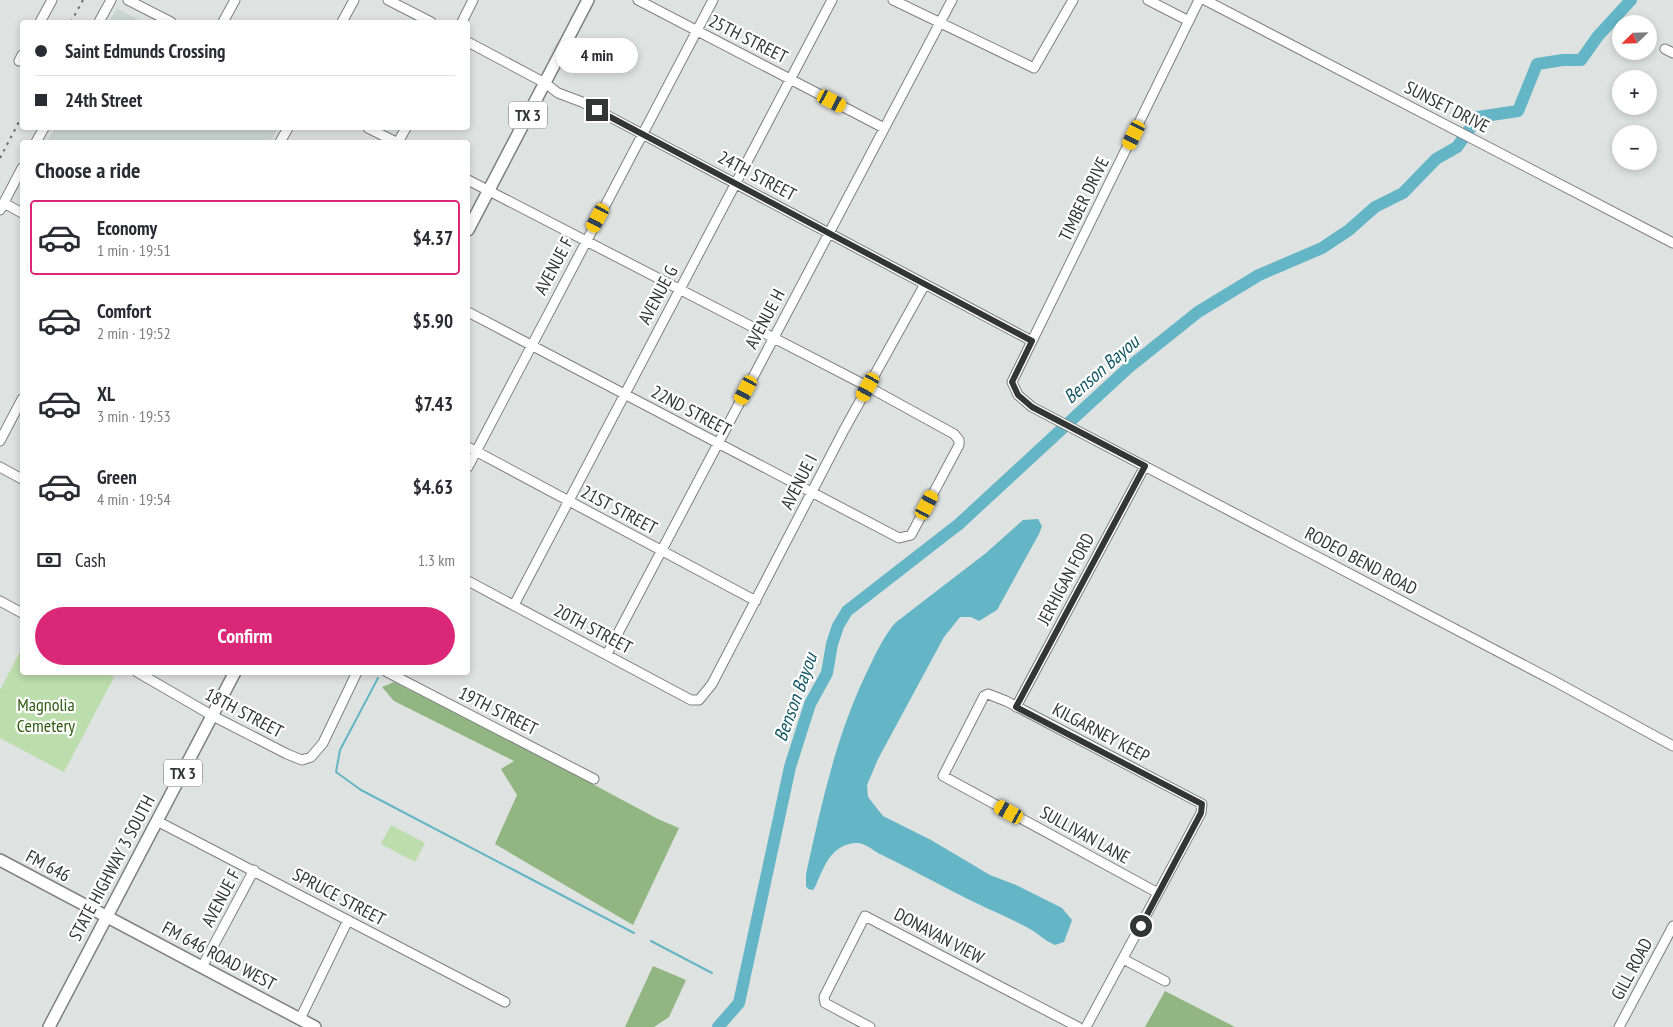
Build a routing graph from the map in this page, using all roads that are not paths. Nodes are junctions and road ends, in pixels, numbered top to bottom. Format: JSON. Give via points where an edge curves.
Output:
{"nodes":[{"id":1,"x":52,"y":0,"type":"edge"},
{"id":2,"x":110,"y":0,"type":"edge"},
{"id":3,"x":128,"y":0,"type":"edge"},
{"id":4,"x":235,"y":0,"type":"edge"},
{"id":5,"x":354,"y":0,"type":"edge"},
{"id":6,"x":388,"y":0,"type":"edge"},
{"id":7,"x":473,"y":0,"type":"edge"},
{"id":8,"x":588,"y":0,"type":"edge"},
{"id":9,"x":638,"y":0,"type":"edge"},
{"id":10,"x":713,"y":0,"type":"edge"},
{"id":11,"x":832,"y":0,"type":"edge"},
{"id":12,"x":894,"y":0,"type":"edge"},
{"id":13,"x":952,"y":0,"type":"edge"},
{"id":14,"x":1072,"y":0,"type":"edge"},
{"id":15,"x":1148,"y":0,"type":"edge"},
{"id":16,"x":1199,"y":0,"type":"edge"},
{"id":17,"x":1205,"y":0,"type":"edge"},
{"id":18,"x":41,"y":20,"type":"edge"},
{"id":19,"x":100,"y":20,"type":"edge"},
{"id":20,"x":167,"y":20,"type":"edge"},
{"id":21,"x":224,"y":20,"type":"edge"},
{"id":22,"x":343,"y":20,"type":"edge"},
{"id":23,"x":427,"y":20,"type":"edge"},
{"id":24,"x":463,"y":20,"type":"edge"},
{"id":25,"x":1188,"y":21,"type":"junction"},
{"id":26,"x":940,"y":23,"type":"junction"},
{"id":27,"x":696,"y":31,"type":"junction"},
{"id":28,"x":470,"y":43,"type":"edge"},
{"id":29,"x":790,"y":79,"type":"junction"},
{"id":30,"x":545,"y":83,"type":"junction"},
{"id":31,"x":884,"y":128,"type":"junction"},
{"id":32,"x":372,"y":130,"type":"edge"},
{"id":33,"x":642,"y":134,"type":"junction"},
{"id":34,"x":393,"y":140,"type":"edge"},
{"id":35,"x":20,"y":172,"type":"edge"},
{"id":36,"x":470,"y":181,"type":"edge"},
{"id":37,"x":736,"y":183,"type":"junction"},
{"id":38,"x":488,"y":190,"type":"junction"},
{"id":39,"x":2,"y":207,"type":"edge"},
{"id":40,"x":20,"y":212,"type":"edge"},
{"id":41,"x":470,"y":226,"type":"edge"},
{"id":42,"x":829,"y":232,"type":"junction"},
{"id":43,"x":586,"y":241,"type":"junction"},
{"id":44,"x":1673,"y":243,"type":"edge"},
{"id":45,"x":925,"y":284,"type":"junction"},
{"id":46,"x":680,"y":289,"type":"junction"},
{"id":47,"x":470,"y":313,"type":"edge"},
{"id":48,"x":773,"y":338,"type":"junction"},
{"id":49,"x":1032,"y":341,"type":"junction"},
{"id":50,"x":531,"y":346,"type":"junction"},
{"id":51,"x":868,"y":387,"type":"junction"},
{"id":52,"x":624,"y":395,"type":"junction"},
{"id":53,"x":20,"y":403,"type":"edge"},
{"id":54,"x":1032,"y":407,"type":"joint"},
{"id":55,"x":0,"y":441,"type":"edge"},
{"id":56,"x":717,"y":444,"type":"junction"},
{"id":57,"x":472,"y":450,"type":"edge"},
{"id":58,"x":1145,"y":466,"type":"junction"},
{"id":59,"x":0,"y":467,"type":"edge"},
{"id":60,"x":20,"y":478,"type":"edge"},
{"id":61,"x":812,"y":493,"type":"junction"},
{"id":62,"x":568,"y":501,"type":"junction"},
{"id":63,"x":662,"y":551,"type":"junction"},
{"id":64,"x":470,"y":582,"type":"edge"},
{"id":65,"x":0,"y":601,"type":"edge"},
{"id":66,"x":756,"y":601,"type":"junction"},
{"id":67,"x":514,"y":605,"type":"junction"},
{"id":68,"x":20,"y":612,"type":"edge"},
{"id":69,"x":607,"y":654,"type":"junction"},
{"id":70,"x":142,"y":675,"type":"edge"},
{"id":71,"x":234,"y":675,"type":"edge"},
{"id":72,"x":357,"y":675,"type":"edge"},
{"id":73,"x":393,"y":675,"type":"edge"},
{"id":74,"x":703,"y":696,"type":"joint"},
{"id":75,"x":1016,"y":707,"type":"junction"},
{"id":76,"x":213,"y":716,"type":"junction"},
{"id":77,"x":1673,"y":746,"type":"edge"},
{"id":78,"x":943,"y":776,"type":"joint"},
{"id":79,"x":594,"y":779,"type":"dead end"},
{"id":80,"x":157,"y":821,"type":"junction"},
{"id":81,"x":0,"y":860,"type":"edge"},
{"id":82,"x":254,"y":870,"type":"junction"},
{"id":83,"x":1158,"y":893,"type":"junction"},
{"id":84,"x":106,"y":917,"type":"junction"},
{"id":85,"x":348,"y":920,"type":"junction"},
{"id":86,"x":1673,"y":926,"type":"edge"},
{"id":87,"x":1123,"y":959,"type":"junction"},
{"id":88,"x":202,"y":967,"type":"junction"},
{"id":89,"x":1166,"y":981,"type":"dead end"},
{"id":90,"x":505,"y":1002,"type":"dead end"},
{"id":91,"x":300,"y":1019,"type":"junction"},
{"id":92,"x":49,"y":1027,"type":"edge"},
{"id":93,"x":315,"y":1027,"type":"edge"},
{"id":94,"x":870,"y":1027,"type":"edge"},
{"id":95,"x":1078,"y":1027,"type":"edge"},
{"id":96,"x":1086,"y":1027,"type":"edge"},
{"id":97,"x":1619,"y":1027,"type":"edge"}],
"edges":[{"from":1,"to":18,"type":"street"},
{"from":2,"to":19,"type":"street"},
{"from":3,"to":20,"type":"street"},
{"from":4,"to":21,"type":"street"},
{"from":5,"to":22,"type":"street"},
{"from":6,"to":23,"type":"street"},
{"from":7,"to":24,"type":"street"},
{"from":8,"to":30,"type":"main road","number":"TX 3"},
{"from":9,"to":27,"type":"street","name":"25TH STREET"},
{"from":10,"to":27,"type":"street","name":"AVENUE F"},
{"from":11,"to":29,"type":"street","name":"AVENUE G"},
{"from":12,"to":26,"type":"street"},
{"from":13,"to":26,"type":"street","name":"AVENUE H"},
{"from":14,"to":26,"type":"street","via":[[1034,68]]},
{"from":15,"to":25,"type":"street"},
{"from":16,"to":25,"type":"street","name":"TIMBER DRIVE"},
{"from":17,"to":44,"type":"street","name":"SUNSET DRIVE"},
{"from":25,"to":49,"type":"street","name":"TIMBER DRIVE"},
{"from":26,"to":31,"type":"street","name":"AVENUE H"},
{"from":27,"to":29,"type":"street","name":"25TH STREET"},
{"from":27,"to":33,"type":"street","name":"AVENUE F"},
{"from":28,"to":30,"type":"street","name":"24TH STREET"},
{"from":29,"to":31,"type":"street","name":"25TH STREET"},
{"from":29,"to":37,"type":"street","name":"AVENUE G"},
{"from":30,"to":33,"type":"street","name":"24TH STREET","via":[[558,93]]},
{"from":30,"to":38,"type":"main road","number":"TX 3"},
{"from":31,"to":42,"type":"street","name":"AVENUE H"},
{"from":32,"to":34,"type":"street"},
{"from":33,"to":37,"type":"street","name":"24TH STREET"},
{"from":33,"to":43,"type":"street","name":"AVENUE F"},
{"from":35,"to":39,"type":"street"},
{"from":36,"to":38,"type":"street"},
{"from":37,"to":42,"type":"street","name":"24TH STREET"},
{"from":37,"to":46,"type":"street","name":"AVENUE G"},
{"from":38,"to":41,"type":"main road","number":"TX 3"},
{"from":38,"to":43,"type":"street"},
{"from":39,"to":40,"type":"street"},
{"from":42,"to":45,"type":"street","name":"24TH STREET"},
{"from":42,"to":48,"type":"street","name":"AVENUE H"},
{"from":43,"to":46,"type":"street"},
{"from":43,"to":50,"type":"street","name":"AVENUE F"},
{"from":45,"to":49,"type":"street","name":"24TH STREET"},
{"from":45,"to":51,"type":"street","name":"AVENUE I"},
{"from":46,"to":48,"type":"street"},
{"from":46,"to":52,"type":"street","name":"AVENUE G"},
{"from":47,"to":50,"type":"street","name":"22ND STREET"},
{"from":48,"to":51,"type":"street"},
{"from":48,"to":56,"type":"street","name":"AVENUE H"},
{"from":49,"to":54,"type":"street","name":"TIMBER DRIVE","via":[[1012,382],[1018,395]]},
{"from":50,"to":52,"type":"street","name":"22ND STREET"},
{"from":50,"to":57,"type":"street","name":"AVENUE F"},
{"from":51,"to":61,"type":"street","name":"AVENUE I"},
{"from":51,"to":61,"type":"street","name":"22ND STREET","via":[[954,434],[959,445],[911,535],[899,538]]},
{"from":52,"to":56,"type":"street","name":"22ND STREET"},
{"from":52,"to":62,"type":"street","name":"AVENUE G"},
{"from":53,"to":55,"type":"street"},
{"from":54,"to":58,"type":"street","name":"RODEO BEND ROAD"},
{"from":56,"to":61,"type":"street","name":"22ND STREET"},
{"from":56,"to":63,"type":"street","name":"AVENUE H"},
{"from":57,"to":62,"type":"street","name":"21ST STREET"},
{"from":58,"to":75,"type":"street","name":"JERHIGAN FORD"},
{"from":58,"to":77,"type":"street","name":"RODEO BEND ROAD"},
{"from":59,"to":60,"type":"street"},
{"from":61,"to":66,"type":"street","name":"AVENUE I"},
{"from":62,"to":63,"type":"street","name":"21ST STREET"},
{"from":62,"to":67,"type":"street","name":"AVENUE G"},
{"from":63,"to":66,"type":"street","name":"21ST STREET"},
{"from":63,"to":69,"type":"street","name":"AVENUE H"},
{"from":64,"to":67,"type":"street","name":"20TH STREET"},
{"from":65,"to":68,"type":"street"},
{"from":66,"to":74,"type":"street","name":"AVENUE I"},
{"from":67,"to":69,"type":"street","name":"20TH STREET"},
{"from":69,"to":74,"type":"street","name":"20TH STREET","via":[[691,700],[699,700]]},
{"from":70,"to":76,"type":"street","name":"18TH STREET"},
{"from":71,"to":76,"type":"main road","name":"STATE HIGHWAY 3 SOUTH","number":"TX 3"},
{"from":72,"to":76,"type":"street","name":"18TH STREET","via":[[323,743],[311,757],[302,760]]},
{"from":73,"to":79,"type":"street","name":"19TH STREET"},
{"from":75,"to":78,"type":"street","name":"KILGARNEY KEEP","via":[[995,697],[984,696]]},
{"from":75,"to":83,"type":"street","name":"KILGARNEY KEEP","via":[[1202,804],[1201,813]]},
{"from":76,"to":80,"type":"main road","name":"STATE HIGHWAY 3 SOUTH","number":"TX 3"},
{"from":78,"to":83,"type":"street","name":"SULLIVAN LANE"},
{"from":80,"to":82,"type":"street","name":"SPRUCE STREET"},
{"from":80,"to":84,"type":"main road","name":"STATE HIGHWAY 3 SOUTH","number":"TX 3"},
{"from":81,"to":84,"type":"main road","name":"FM 646","number":"FM 646"},
{"from":82,"to":85,"type":"street","name":"SPRUCE STREET"},
{"from":82,"to":88,"type":"street","name":"AVENUE F"},
{"from":83,"to":87,"type":"street"},
{"from":84,"to":88,"type":"main road","name":"FM 646 ROAD WEST","number":"FM 646"},
{"from":84,"to":92,"type":"main road","name":"STATE HIGHWAY 3 SOUTH","number":"TX 3"},
{"from":85,"to":90,"type":"street","name":"SPRUCE STREET"},
{"from":85,"to":91,"type":"street"},
{"from":86,"to":97,"type":"street","name":"GILL ROAD"},
{"from":87,"to":89,"type":"street"},
{"from":87,"to":96,"type":"street"},
{"from":88,"to":91,"type":"main road","name":"FM 646 ROAD WEST","number":"FM 646"},
{"from":91,"to":93,"type":"main road","name":"FM 646 ROAD WEST","number":"FM 646"},
{"from":94,"to":95,"type":"street","name":"DONAVAN VIEW","via":[[825,1003],[824,997],[865,916]]}]}
